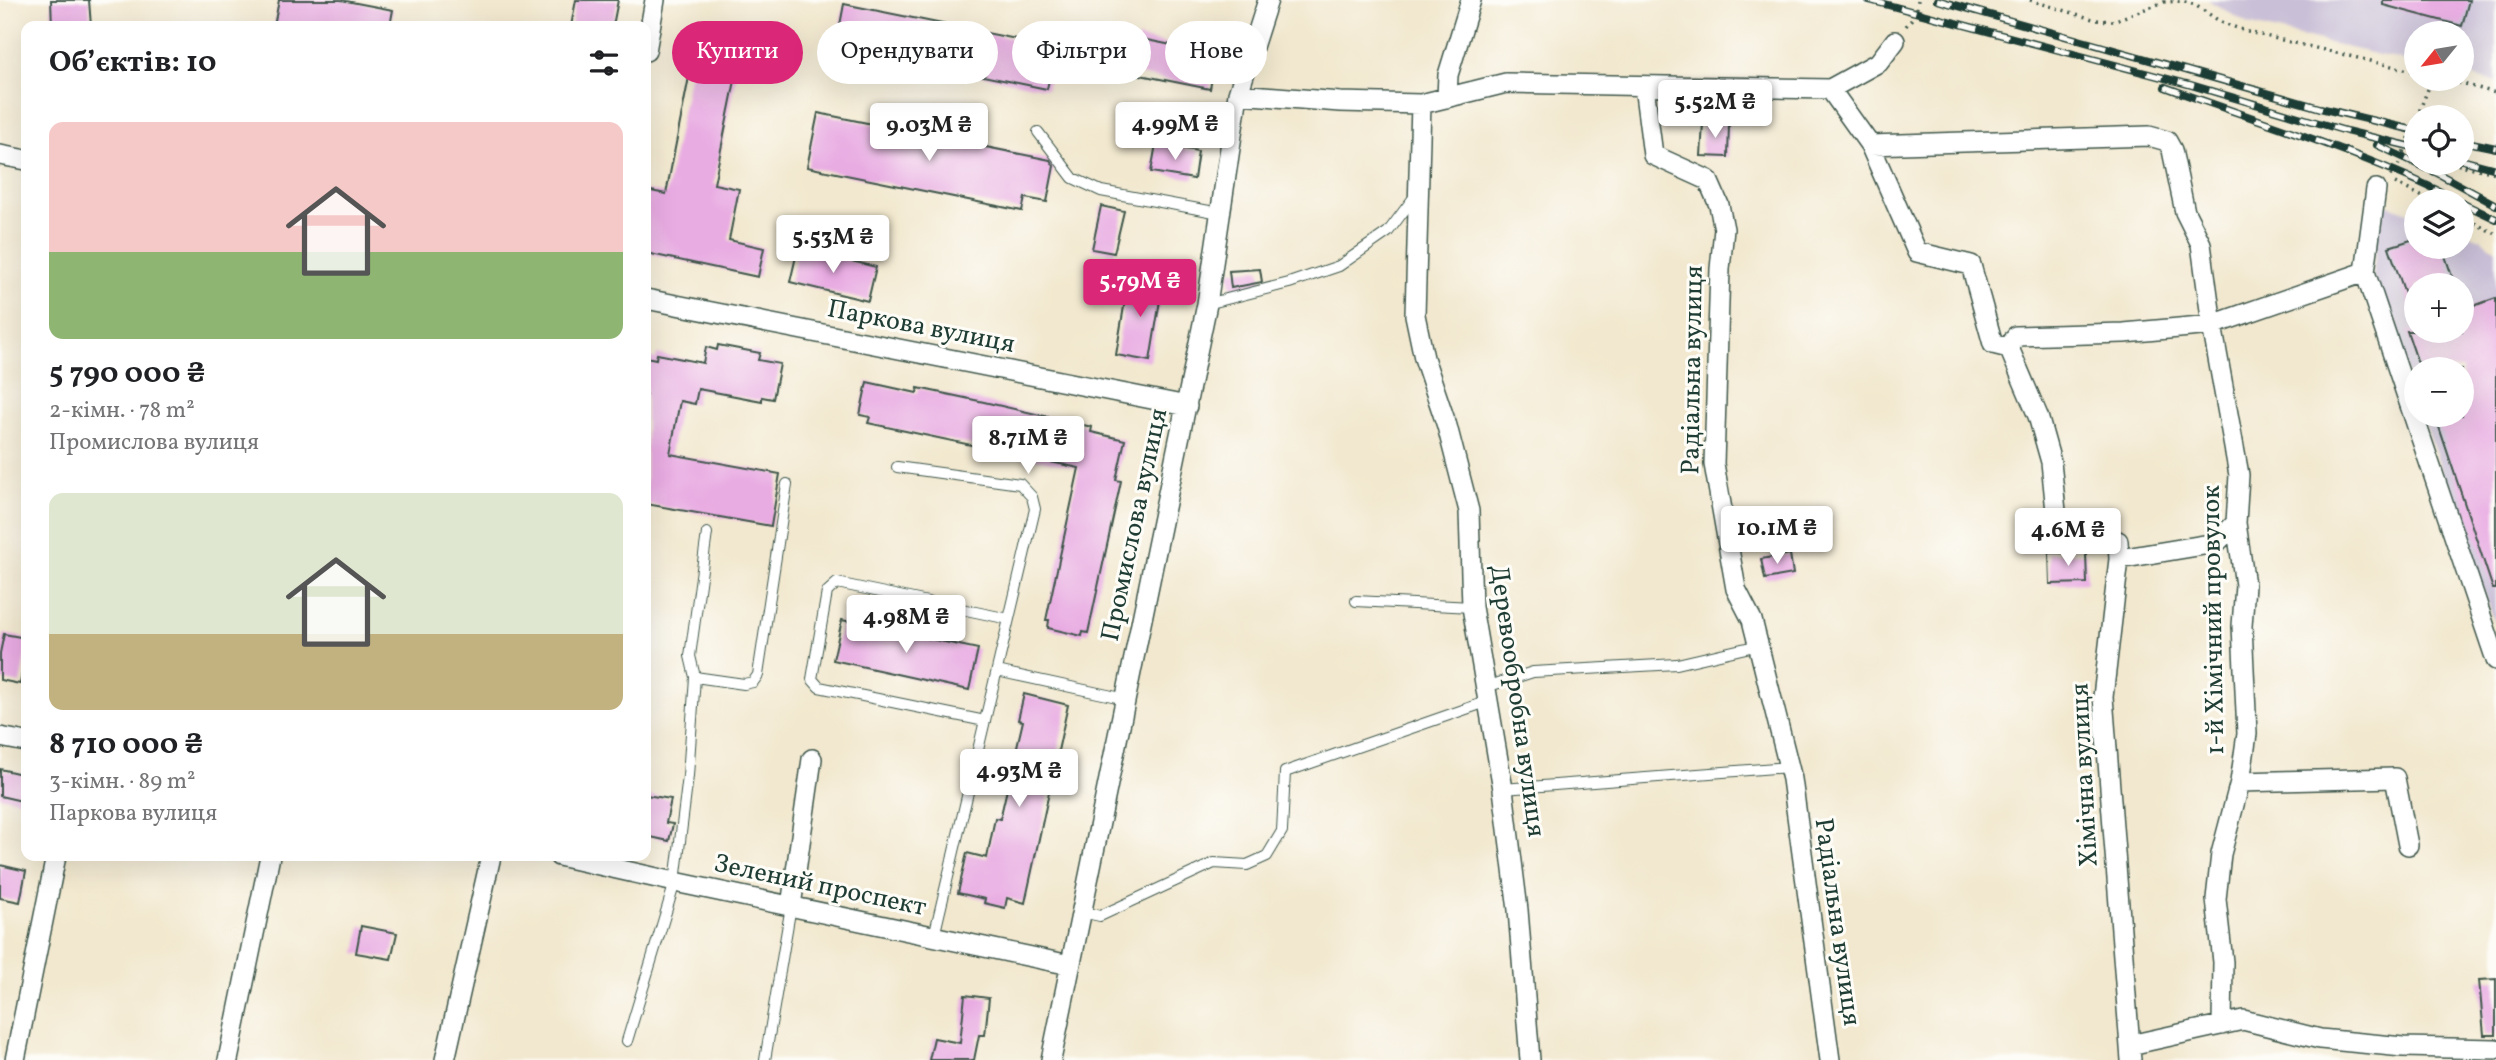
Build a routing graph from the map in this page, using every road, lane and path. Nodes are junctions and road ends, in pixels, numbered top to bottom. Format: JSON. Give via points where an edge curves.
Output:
{"nodes":[{"id":1,"x":655,"y":0,"type":"edge"},
{"id":2,"x":1268,"y":0,"type":"edge"},
{"id":3,"x":1471,"y":0,"type":"edge"},
{"id":4,"x":1918,"y":0,"type":"edge"},
{"id":5,"x":2030,"y":0,"type":"edge"},
{"id":6,"x":651,"y":23,"type":"edge"},
{"id":7,"x":1895,"y":41,"type":"joint"},
{"id":8,"x":2404,"y":69,"type":"edge"},
{"id":9,"x":1644,"y":86,"type":"junction"},
{"id":10,"x":2474,"y":87,"type":"edge"},
{"id":11,"x":1830,"y":89,"type":"junction"},
{"id":12,"x":2496,"y":93,"type":"edge"},
{"id":13,"x":1238,"y":94,"type":"junction"},
{"id":14,"x":1447,"y":98,"type":"junction"},
{"id":15,"x":1421,"y":104,"type":"junction"},
{"id":16,"x":1038,"y":132,"type":"dead end"},
{"id":17,"x":1870,"y":145,"type":"junction"},
{"id":18,"x":2404,"y":152,"type":"edge"},
{"id":19,"x":0,"y":155,"type":"edge"},
{"id":20,"x":21,"y":159,"type":"edge"},
{"id":21,"x":2474,"y":168,"type":"edge"},
{"id":22,"x":2496,"y":173,"type":"edge"},
{"id":23,"x":2376,"y":189,"type":"dead end"},
{"id":24,"x":2407,"y":189,"type":"edge"},
{"id":25,"x":1418,"y":193,"type":"junction"},
{"id":26,"x":1220,"y":213,"type":"junction"},
{"id":27,"x":2474,"y":223,"type":"edge"},
{"id":28,"x":2496,"y":234,"type":"edge"},
{"id":29,"x":2365,"y":272,"type":"junction"},
{"id":30,"x":651,"y":300,"type":"edge"},
{"id":31,"x":1207,"y":304,"type":"junction"},
{"id":32,"x":2212,"y":324,"type":"junction"},
{"id":33,"x":2009,"y":348,"type":"junction"},
{"id":34,"x":1187,"y":406,"type":"junction"},
{"id":35,"x":897,"y":467,"type":"dead end"},
{"id":36,"x":787,"y":484,"type":"dead end"},
{"id":37,"x":2236,"y":523,"type":"junction"},
{"id":38,"x":707,"y":533,"type":"dead end"},
{"id":39,"x":2119,"y":559,"type":"junction"},
{"id":40,"x":1356,"y":601,"type":"dead end"},
{"id":41,"x":1472,"y":607,"type":"junction"},
{"id":42,"x":1009,"y":619,"type":"junction"},
{"id":43,"x":1759,"y":645,"type":"junction"},
{"id":44,"x":2496,"y":660,"type":"edge"},
{"id":45,"x":997,"y":671,"type":"junction"},
{"id":46,"x":695,"y":677,"type":"junction"},
{"id":47,"x":1487,"y":694,"type":"junction"},
{"id":48,"x":1127,"y":699,"type":"junction"},
{"id":49,"x":985,"y":721,"type":"junction"},
{"id":50,"x":0,"y":737,"type":"edge"},
{"id":51,"x":21,"y":741,"type":"edge"},
{"id":52,"x":813,"y":759,"type":"dead end"},
{"id":53,"x":1789,"y":768,"type":"junction"},
{"id":54,"x":2240,"y":782,"type":"junction"},
{"id":55,"x":1503,"y":789,"type":"junction"},
{"id":56,"x":2408,"y":845,"type":"dead end"},
{"id":57,"x":55,"y":861,"type":"edge"},
{"id":58,"x":269,"y":861,"type":"edge"},
{"id":59,"x":490,"y":861,"type":"edge"},
{"id":60,"x":581,"y":861,"type":"edge"},
{"id":61,"x":676,"y":883,"type":"junction"},
{"id":62,"x":791,"y":906,"type":"junction"},
{"id":63,"x":1082,"y":912,"type":"junction"},
{"id":64,"x":934,"y":936,"type":"junction"},
{"id":65,"x":1070,"y":965,"type":"junction"},
{"id":66,"x":2222,"y":1025,"type":"junction"},
{"id":67,"x":627,"y":1041,"type":"dead end"},
{"id":68,"x":2496,"y":1049,"type":"edge"},
{"id":69,"x":2131,"y":1053,"type":"edge"},
{"id":70,"x":1054,"y":1056,"type":"edge"},
{"id":71,"x":15,"y":1060,"type":"edge"},
{"id":72,"x":228,"y":1060,"type":"edge"},
{"id":73,"x":445,"y":1060,"type":"edge"},
{"id":74,"x":765,"y":1060,"type":"edge"},
{"id":75,"x":1530,"y":1060,"type":"edge"},
{"id":76,"x":1830,"y":1060,"type":"edge"}],
"edges":[{"from":1,"to":6,"type":"street"},
{"from":2,"to":13,"type":"street","name":"Промислова вулиця"},
{"from":3,"to":14,"type":"street","via":[[1448,75]]},
{"from":4,"to":7,"type":"path","via":[[1916,14]]},
{"from":5,"to":8,"type":"path","via":[[2113,21],[2164,2],[2182,1],[2248,32]]},
{"from":7,"to":11,"type":"street","via":[[1879,62]]},
{"from":9,"to":11,"type":"street"},
{"from":9,"to":14,"type":"street","via":[[1506,83]]},
{"from":9,"to":43,"type":"street","name":"Радіальна вулиця","via":[[1653,155],[1708,180],[1724,229],[1714,464],[1736,589]]},
{"from":10,"to":12,"type":"path"},
{"from":11,"to":17,"type":"street"},
{"from":13,"to":15,"type":"street"},
{"from":13,"to":26,"type":"street","name":"Промислова вулиця"},
{"from":14,"to":15,"type":"street"},
{"from":15,"to":25,"type":"street","name":"Деревообробна вулиця"},
{"from":16,"to":26,"type":"lane","via":[[1073,178],[1083,184]]},
{"from":17,"to":32,"type":"street","name":"1-й Хімічний провулок","via":[[2149,136],[2167,141],[2175,158],[2185,212],[2201,244]]},
{"from":17,"to":33,"type":"street","via":[[1917,252],[1971,265],[1993,344]]},
{"from":18,"to":24,"type":"path","via":[[2396,172],[2387,179]]},
{"from":19,"to":20,"type":"street"},
{"from":21,"to":22,"type":"path"},
{"from":23,"to":29,"type":"street"},
{"from":25,"to":31,"type":"lane","via":[[1388,232],[1339,266]]},
{"from":25,"to":41,"type":"street","name":"Деревообробна вулиця","via":[[1415,315],[1469,510]]},
{"from":26,"to":31,"type":"street","name":"Промислова вулиця"},
{"from":27,"to":28,"type":"path"},
{"from":29,"to":32,"type":"street"},
{"from":29,"to":44,"type":"street"},
{"from":30,"to":34,"type":"street","name":"Паркова вулиця"},
{"from":31,"to":34,"type":"street","name":"Промислова вулиця"},
{"from":32,"to":33,"type":"street","via":[[2124,333],[2016,336]]},
{"from":32,"to":37,"type":"street","name":"1-й Хімічний провулок","via":[[2239,475]]},
{"from":33,"to":39,"type":"street","via":[[2038,416],[2051,462],[2059,541],[2118,541]]},
{"from":34,"to":48,"type":"street","name":"Промислова вулиця"},
{"from":35,"to":42,"type":"lane","via":[[1020,484],[1032,497],[1035,509]]},
{"from":36,"to":46,"type":"lane","via":[[758,675],[744,684]]},
{"from":37,"to":39,"type":"street","via":[[2216,543]]},
{"from":37,"to":54,"type":"street","name":"1-й Хімічний провулок","via":[[2245,585],[2242,626],[2247,734]]},
{"from":38,"to":46,"type":"lane","via":[[690,656]]},
{"from":39,"to":69,"type":"street","name":"Хімічна вулиця","via":[[2103,697]]},
{"from":40,"to":41,"type":"lane"},
{"from":41,"to":47,"type":"street","name":"Деревообробна вулиця"},
{"from":42,"to":45,"type":"lane"},
{"from":42,"to":49,"type":"lane","via":[[837,583],[827,592],[812,679],[819,687]]},
{"from":43,"to":47,"type":"lane","via":[[1677,664],[1533,672]]},
{"from":43,"to":53,"type":"street","name":"Радіальна вулиця"},
{"from":45,"to":48,"type":"lane"},
{"from":45,"to":49,"type":"lane"},
{"from":46,"to":61,"type":"lane"},
{"from":47,"to":55,"type":"street","name":"Деревообробна вулиця"},
{"from":47,"to":63,"type":"lane","via":[[1285,772],[1282,831],[1267,856],[1247,866],[1214,863],[1100,916]]},
{"from":48,"to":63,"type":"street","name":"Промислова вулиця"},
{"from":49,"to":64,"type":"lane"},
{"from":50,"to":51,"type":"street"},
{"from":52,"to":62,"type":"street"},
{"from":53,"to":55,"type":"lane"},
{"from":53,"to":76,"type":"street","name":"Радіальна вулиця"},
{"from":54,"to":56,"type":"street","via":[[2395,778]]},
{"from":54,"to":66,"type":"street","name":"1-й Хімічний провулок","via":[[2221,854],[2216,899],[2223,962]]},
{"from":55,"to":75,"type":"street","name":"Деревообробна вулиця"},
{"from":57,"to":71,"type":"street"},
{"from":58,"to":72,"type":"street"},
{"from":59,"to":73,"type":"street"},
{"from":60,"to":61,"type":"street","name":"Зелений проспект"},
{"from":61,"to":62,"type":"street","name":"Зелений проспект"},
{"from":61,"to":67,"type":"lane"},
{"from":62,"to":64,"type":"street","name":"Зелений проспект"},
{"from":62,"to":74,"type":"lane"},
{"from":63,"to":65,"type":"street","name":"Промислова вулиця"},
{"from":64,"to":65,"type":"street","name":"Зелений проспект"},
{"from":65,"to":70,"type":"street","name":"Промислова вулиця"},
{"from":66,"to":68,"type":"street","via":[[2243,1020],[2320,1039]]},
{"from":66,"to":69,"type":"street"}]}
